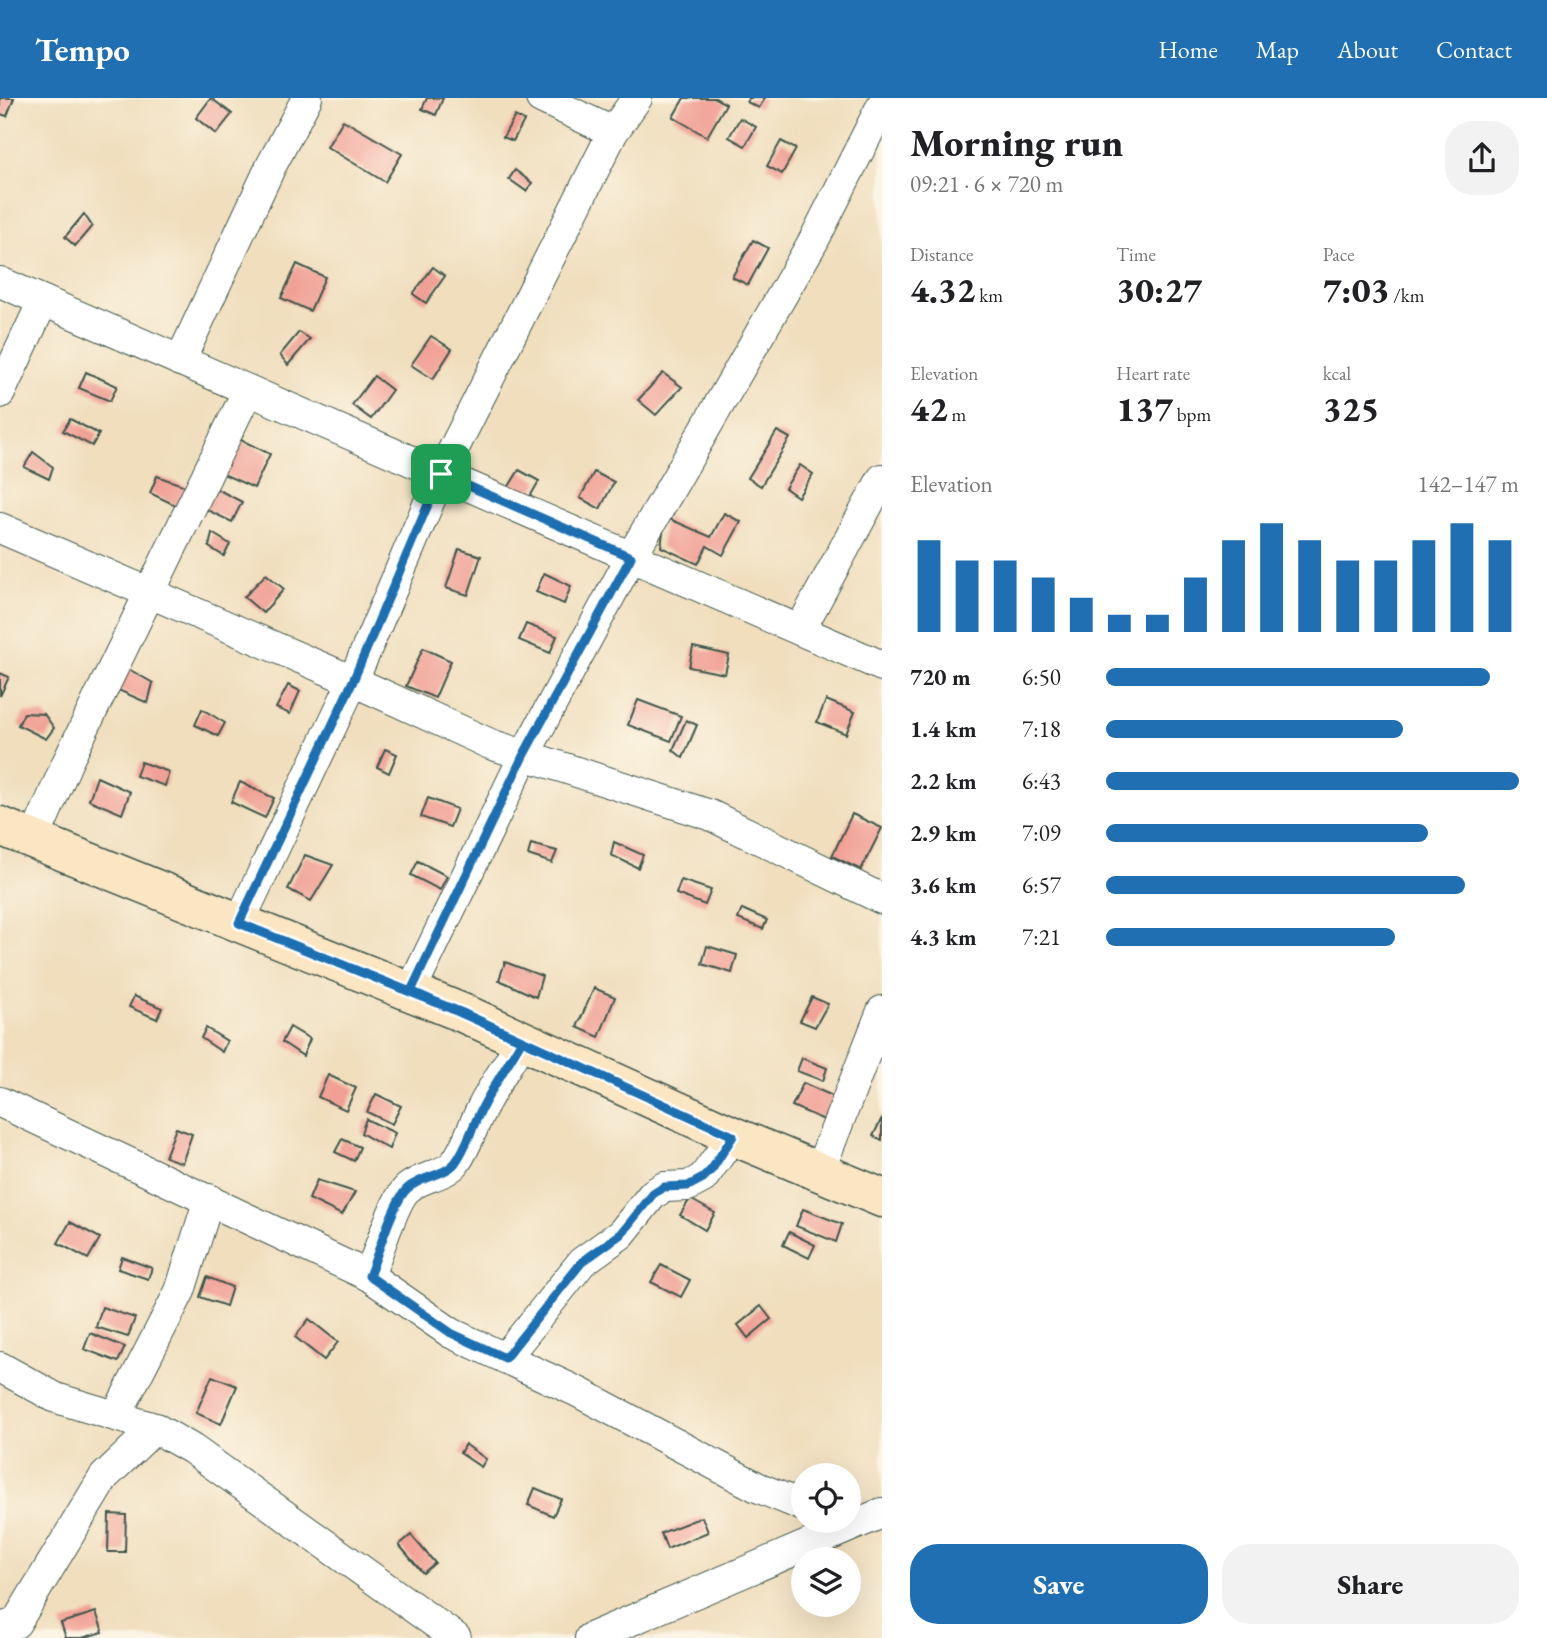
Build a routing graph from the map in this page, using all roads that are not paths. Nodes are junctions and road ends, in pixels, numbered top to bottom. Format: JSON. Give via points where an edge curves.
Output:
{"nodes":[{"id":1,"x":307,"y":98,"type":"edge"},
{"id":2,"x":541,"y":98,"type":"edge"},
{"id":3,"x":637,"y":98,"type":"edge"},
{"id":4,"x":882,"y":105,"type":"edge"},
{"id":5,"x":613,"y":132,"type":"junction"},
{"id":6,"x":0,"y":282,"type":"edge"},
{"id":7,"x":43,"y":301,"type":"junction"},
{"id":8,"x":180,"y":361,"type":"junction"},
{"id":9,"x":248,"y":390,"type":"junction"},
{"id":10,"x":0,"y":393,"type":"edge"},
{"id":11,"x":441,"y":474,"type":"junction"},
{"id":12,"x":882,"y":479,"type":"edge"},
{"id":13,"x":0,"y":528,"type":"edge"},
{"id":14,"x":631,"y":557,"type":"junction"},
{"id":15,"x":149,"y":592,"type":"junction"},
{"id":16,"x":800,"y":630,"type":"junction"},
{"id":17,"x":882,"y":666,"type":"edge"},
{"id":18,"x":353,"y":681,"type":"junction"},
{"id":19,"x":523,"y":756,"type":"junction"},
{"id":20,"x":17,"y":833,"type":"edge"},
{"id":21,"x":882,"y":899,"type":"edge"},
{"id":22,"x":239,"y":923,"type":"junction"},
{"id":23,"x":411,"y":991,"type":"junction"},
{"id":24,"x":882,"y":1011,"type":"edge"},
{"id":25,"x":522,"y":1040,"type":"junction"},
{"id":26,"x":0,"y":1102,"type":"edge"},
{"id":27,"x":733,"y":1136,"type":"junction"},
{"id":28,"x":819,"y":1172,"type":"junction"},
{"id":29,"x":882,"y":1198,"type":"edge"},
{"id":30,"x":209,"y":1199,"type":"junction"},
{"id":31,"x":369,"y":1276,"type":"junction"},
{"id":32,"x":505,"y":1358,"type":"junction"},
{"id":33,"x":0,"y":1367,"type":"edge"},
{"id":34,"x":116,"y":1416,"type":"junction"},
{"id":35,"x":155,"y":1428,"type":"junction"},
{"id":36,"x":791,"y":1501,"type":"edge"},
{"id":37,"x":882,"y":1513,"type":"edge"},
{"id":38,"x":861,"y":1519,"type":"edge"},
{"id":39,"x":824,"y":1533,"type":"edge"},
{"id":40,"x":0,"y":1628,"type":"edge"},
{"id":41,"x":606,"y":1635,"type":"edge"},
{"id":42,"x":456,"y":1638,"type":"edge"}],
"edges":[{"from":1,"to":8,"type":"street"},
{"from":2,"to":5,"type":"street"},
{"from":3,"to":5,"type":"street"},
{"from":4,"to":14,"type":"street","via":[[814,240]]},
{"from":5,"to":11,"type":"street"},
{"from":6,"to":7,"type":"street"},
{"from":7,"to":8,"type":"street"},
{"from":7,"to":10,"type":"street"},
{"from":8,"to":9,"type":"street"},
{"from":9,"to":11,"type":"street"},
{"from":9,"to":15,"type":"street"},
{"from":11,"to":14,"type":"street"},
{"from":11,"to":18,"type":"street"},
{"from":12,"to":16,"type":"street"},
{"from":13,"to":15,"type":"street"},
{"from":14,"to":16,"type":"street"},
{"from":14,"to":19,"type":"street"},
{"from":15,"to":18,"type":"street"},
{"from":15,"to":20,"type":"street","via":[[67,763]]},
{"from":16,"to":17,"type":"street"},
{"from":18,"to":19,"type":"street"},
{"from":18,"to":22,"type":"street"},
{"from":19,"to":21,"type":"street","via":[[710,815]]},
{"from":19,"to":23,"type":"street"},
{"from":20,"to":22,"type":"main road"},
{"from":22,"to":23,"type":"main road"},
{"from":23,"to":25,"type":"main road"},
{"from":24,"to":28,"type":"street"},
{"from":25,"to":27,"type":"main road"},
{"from":25,"to":31,"type":"street","via":[[453,1166],[405,1190]]},
{"from":26,"to":30,"type":"street"},
{"from":27,"to":28,"type":"main road"},
{"from":27,"to":32,"type":"street","via":[[703,1178],[653,1194],[621,1234],[582,1262]]},
{"from":28,"to":29,"type":"main road"},
{"from":30,"to":31,"type":"street"},
{"from":30,"to":34,"type":"street","via":[[180,1291]]},
{"from":31,"to":32,"type":"street","via":[[451,1333]]},
{"from":32,"to":36,"type":"street"},
{"from":33,"to":34,"type":"street","via":[[56,1398]]},
{"from":34,"to":35,"type":"street"},
{"from":35,"to":40,"type":"street","via":[[104,1477],[23,1613],[16,1623]]},
{"from":35,"to":42,"type":"street","via":[[192,1449]]},
{"from":37,"to":38,"type":"street"},
{"from":39,"to":41,"type":"street"}]}
